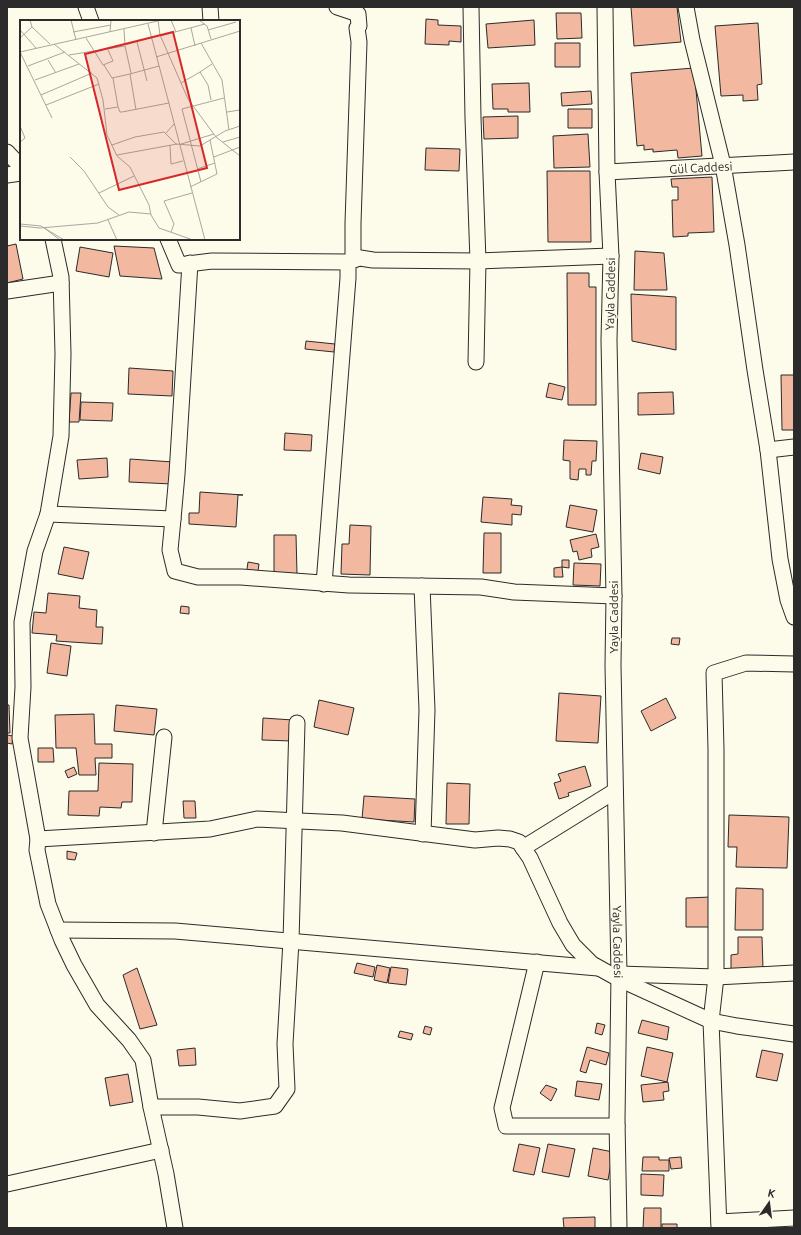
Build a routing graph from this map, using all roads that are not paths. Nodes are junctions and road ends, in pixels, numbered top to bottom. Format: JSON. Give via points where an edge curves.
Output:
{"nodes":[{"id":1,"x":86,"y":7,"type":"edge"},
{"id":2,"x":210,"y":7,"type":"edge"},
{"id":3,"x":337,"y":7,"type":"edge"},
{"id":4,"x":471,"y":7,"type":"edge"},
{"id":5,"x":605,"y":7,"type":"edge"},
{"id":6,"x":686,"y":7,"type":"edge"},
{"id":7,"x":359,"y":10,"type":"edge"},
{"id":8,"x":91,"y":20,"type":"edge"},
{"id":9,"x":211,"y":20,"type":"edge"},
{"id":10,"x":7,"y":152,"type":"edge"},
{"id":11,"x":794,"y":162,"type":"edge"},
{"id":12,"x":723,"y":165,"type":"junction"},
{"id":13,"x":20,"y":166,"type":"edge"},
{"id":14,"x":607,"y":172,"type":"junction"},
{"id":15,"x":20,"y":173,"type":"edge"},
{"id":16,"x":7,"y":175,"type":"edge"},
{"id":17,"x":52,"y":240,"type":"edge"},
{"id":18,"x":168,"y":240,"type":"edge"},
{"id":19,"x":611,"y":256,"type":"junction"},
{"id":20,"x":350,"y":261,"type":"junction"},
{"id":21,"x":478,"y":261,"type":"junction"},
{"id":22,"x":190,"y":263,"type":"junction"},
{"id":23,"x":61,"y":284,"type":"junction"},
{"id":24,"x":7,"y":291,"type":"edge"},
{"id":25,"x":476,"y":362,"type":"dead end"},
{"id":26,"x":794,"y":447,"type":"edge"},
{"id":27,"x":768,"y":450,"type":"junction"},
{"id":28,"x":48,"y":514,"type":"junction"},
{"id":29,"x":173,"y":519,"type":"junction"},
{"id":30,"x":324,"y":584,"type":"junction"},
{"id":31,"x":422,"y":586,"type":"junction"},
{"id":32,"x":614,"y":596,"type":"junction"},
{"id":33,"x":794,"y":617,"type":"edge"},
{"id":34,"x":794,"y":664,"type":"edge"},
{"id":35,"x":297,"y":723,"type":"dead end"},
{"id":36,"x":164,"y":737,"type":"dead end"},
{"id":37,"x":615,"y":791,"type":"junction"},
{"id":38,"x":295,"y":819,"type":"junction"},
{"id":39,"x":154,"y":833,"type":"junction"},
{"id":40,"x":424,"y":834,"type":"junction"},
{"id":41,"x":38,"y":839,"type":"junction"},
{"id":42,"x":523,"y":848,"type":"junction"},
{"id":43,"x":58,"y":930,"type":"junction"},
{"id":44,"x":291,"y":941,"type":"junction"},
{"id":45,"x":537,"y":962,"type":"junction"},
{"id":46,"x":598,"y":968,"type":"junction"},
{"id":47,"x":794,"y":973,"type":"edge"},
{"id":48,"x":619,"y":976,"type":"junction"},
{"id":49,"x":716,"y":976,"type":"junction"},
{"id":50,"x":711,"y":1021,"type":"junction"},
{"id":51,"x":794,"y":1034,"type":"edge"},
{"id":52,"x":151,"y":1107,"type":"junction"},
{"id":53,"x":617,"y":1126,"type":"junction"},
{"id":54,"x":161,"y":1150,"type":"junction"},
{"id":55,"x":7,"y":1184,"type":"edge"},
{"id":56,"x":794,"y":1218,"type":"edge"},
{"id":57,"x":719,"y":1225,"type":"edge"},
{"id":58,"x":175,"y":1228,"type":"edge"},
{"id":59,"x":619,"y":1228,"type":"edge"}],
"edges":[{"from":1,"to":8,"type":"street"},
{"from":2,"to":9,"type":"street"},
{"from":3,"to":7,"type":"street"},
{"from":4,"to":21,"type":"street"},
{"from":5,"to":14,"type":"street","name":"Yayla Caddesi"},
{"from":6,"to":12,"type":"street"},
{"from":7,"to":20,"type":"street"},
{"from":10,"to":13,"type":"street"},
{"from":11,"to":12,"type":"street","name":"Gül Caddesi"},
{"from":12,"to":14,"type":"street","name":"Gül Caddesi"},
{"from":12,"to":27,"type":"street"},
{"from":14,"to":19,"type":"street","name":"Yayla Caddesi"},
{"from":15,"to":16,"type":"street"},
{"from":17,"to":23,"type":"street"},
{"from":18,"to":22,"type":"street","via":[[179,265]]},
{"from":19,"to":21,"type":"street"},
{"from":19,"to":32,"type":"street","name":"Yayla Caddesi","via":[[609,340]]},
{"from":20,"to":21,"type":"street","via":[[360,258]]},
{"from":20,"to":22,"type":"street"},
{"from":20,"to":30,"type":"street"},
{"from":21,"to":25,"type":"street"},
{"from":22,"to":29,"type":"street","via":[[178,474]]},
{"from":23,"to":24,"type":"street"},
{"from":23,"to":28,"type":"street","via":[[61,436]]},
{"from":26,"to":27,"type":"street"},
{"from":27,"to":33,"type":"street","via":[[780,559]]},
{"from":28,"to":29,"type":"street"},
{"from":28,"to":41,"type":"street","via":[[36,551],[22,622],[24,687],[20,738]]},
{"from":29,"to":30,"type":"street","via":[[170,550],[175,571],[198,577],[241,577]]},
{"from":30,"to":31,"type":"street"},
{"from":31,"to":32,"type":"street","via":[[481,587],[514,592]]},
{"from":31,"to":40,"type":"street","via":[[427,710]]},
{"from":32,"to":37,"type":"street","name":"Yayla Caddesi"},
{"from":34,"to":49,"type":"street","via":[[746,663],[714,673]]},
{"from":35,"to":38,"type":"street"},
{"from":36,"to":39,"type":"street"},
{"from":37,"to":42,"type":"street"},
{"from":37,"to":48,"type":"street","name":"Yayla Caddesi"},
{"from":38,"to":39,"type":"street","via":[[257,819],[210,829]]},
{"from":38,"to":40,"type":"street","via":[[342,822]]},
{"from":38,"to":44,"type":"street"},
{"from":39,"to":41,"type":"street"},
{"from":40,"to":42,"type":"street","via":[[475,840],[510,839],[519,842]]},
{"from":41,"to":43,"type":"street","via":[[37,850],[48,904]]},
{"from":42,"to":46,"type":"street","via":[[573,945]]},
{"from":43,"to":44,"type":"street","via":[[176,931]]},
{"from":43,"to":52,"type":"street","via":[[97,1005],[143,1060]]},
{"from":44,"to":45,"type":"street"},
{"from":44,"to":52,"type":"street","via":[[285,1044],[287,1089],[274,1106],[240,1111],[198,1107]]},
{"from":45,"to":46,"type":"street"},
{"from":45,"to":53,"type":"street","via":[[502,1108],[506,1126]]},
{"from":46,"to":48,"type":"street"},
{"from":47,"to":49,"type":"street"},
{"from":48,"to":49,"type":"street"},
{"from":48,"to":50,"type":"street"},
{"from":48,"to":53,"type":"street","name":"Yayla Caddesi"},
{"from":49,"to":50,"type":"street"},
{"from":50,"to":51,"type":"street"},
{"from":50,"to":57,"type":"street"},
{"from":52,"to":54,"type":"street"},
{"from":53,"to":59,"type":"street","name":"Yayla Caddesi"},
{"from":54,"to":55,"type":"street"},
{"from":54,"to":58,"type":"street"},
{"from":56,"to":57,"type":"street"}]}
